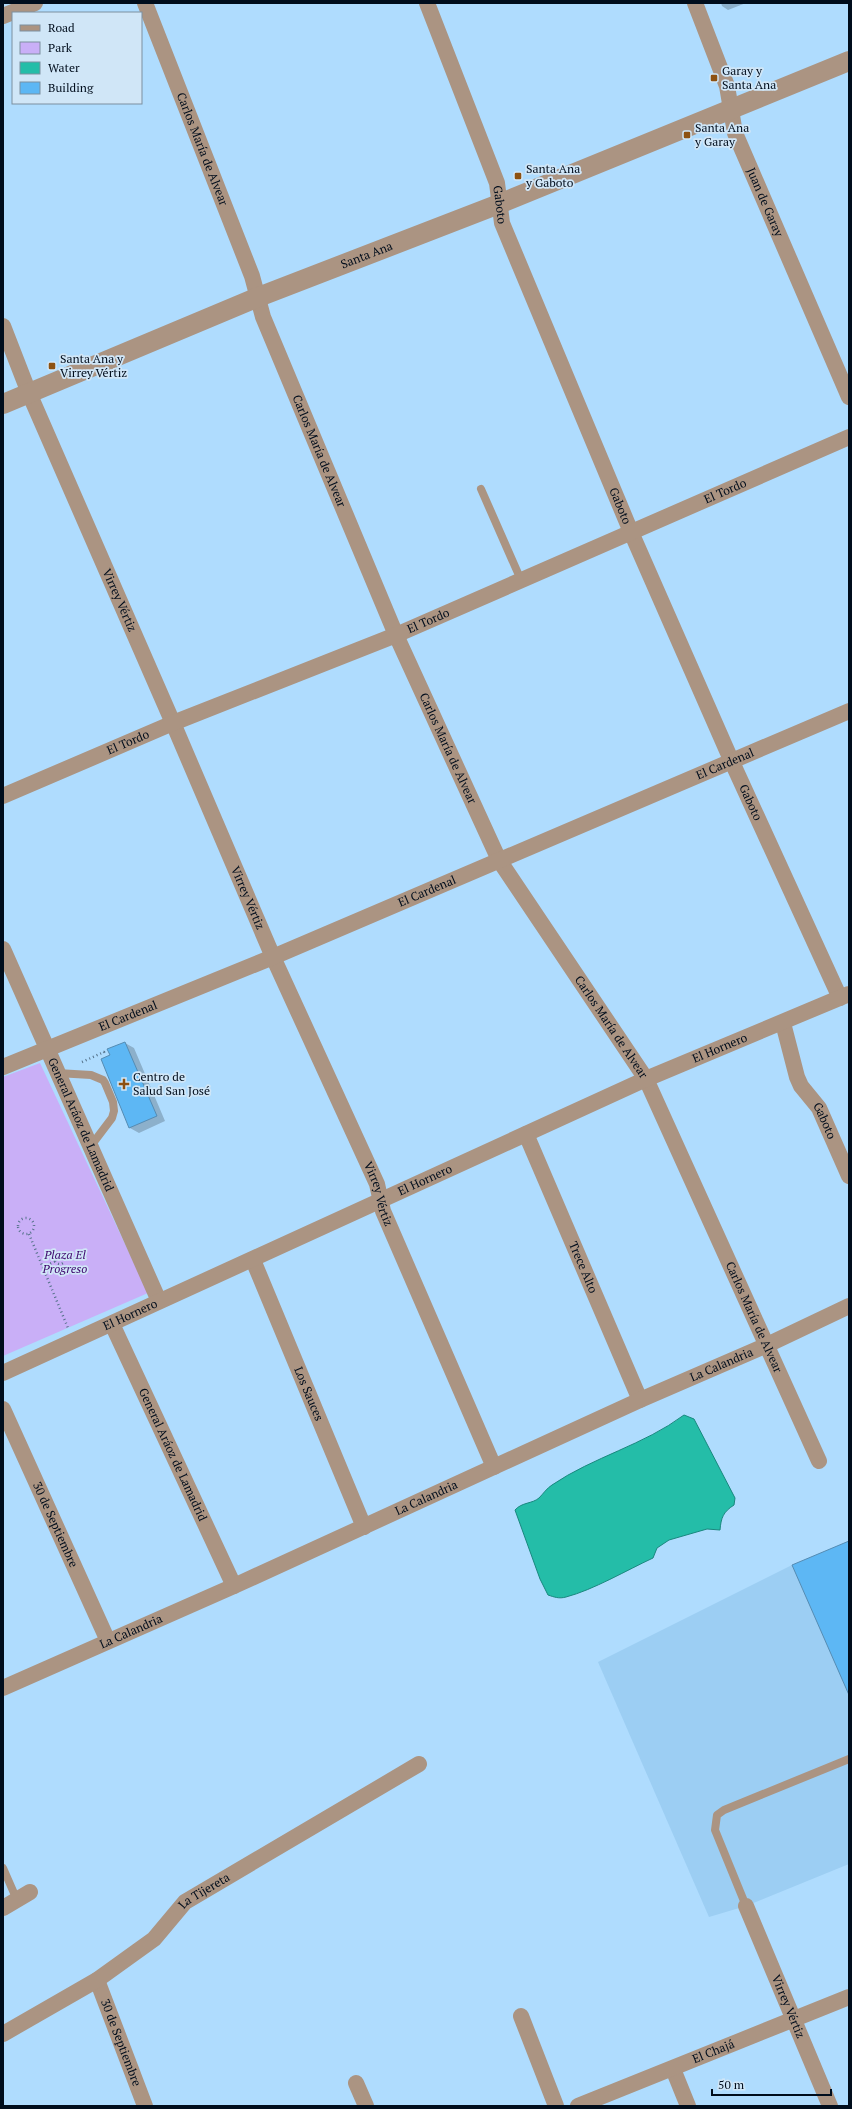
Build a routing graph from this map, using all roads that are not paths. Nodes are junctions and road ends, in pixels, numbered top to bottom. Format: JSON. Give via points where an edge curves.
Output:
{"nodes":[{"id":1,"x":35,"y":3,"type":"edge"},
{"id":2,"x":145,"y":3,"type":"edge"},
{"id":3,"x":427,"y":3,"type":"edge"},
{"id":4,"x":695,"y":3,"type":"edge"},
{"id":5,"x":13,"y":12,"type":"edge"},
{"id":6,"x":849,"y":61,"type":"edge"},
{"id":7,"x":731,"y":109,"type":"junction"},
{"id":8,"x":499,"y":204,"type":"junction"},
{"id":9,"x":256,"y":298,"type":"junction"},
{"id":10,"x":3,"y":326,"type":"edge"},
{"id":11,"x":29,"y":393,"type":"junction"},
{"id":12,"x":849,"y":397,"type":"edge"},
{"id":13,"x":3,"y":404,"type":"edge"},
{"id":14,"x":849,"y":437,"type":"edge"},
{"id":15,"x":481,"y":489,"type":"dead end"},
{"id":16,"x":631,"y":532,"type":"junction"},
{"id":17,"x":521,"y":580,"type":"junction"},
{"id":18,"x":396,"y":635,"type":"junction"},
{"id":19,"x":849,"y":711,"type":"edge"},
{"id":20,"x":173,"y":723,"type":"junction"},
{"id":21,"x":732,"y":762,"type":"junction"},
{"id":22,"x":3,"y":796,"type":"edge"},
{"id":23,"x":499,"y":860,"type":"junction"},
{"id":24,"x":3,"y":949,"type":"edge"},
{"id":25,"x":273,"y":957,"type":"junction"},
{"id":26,"x":844,"y":996,"type":"edge"},
{"id":27,"x":783,"y":1023,"type":"junction"},
{"id":28,"x":46,"y":1050,"type":"junction"},
{"id":29,"x":3,"y":1067,"type":"edge"},
{"id":30,"x":62,"y":1074,"type":"junction"},
{"id":31,"x":646,"y":1079,"type":"junction"},
{"id":32,"x":526,"y":1134,"type":"junction"},
{"id":33,"x":90,"y":1148,"type":"junction"},
{"id":34,"x":849,"y":1176,"type":"edge"},
{"id":35,"x":381,"y":1199,"type":"junction"},
{"id":36,"x":253,"y":1260,"type":"junction"},
{"id":37,"x":159,"y":1301,"type":"junction"},
{"id":38,"x":849,"y":1306,"type":"edge"},
{"id":39,"x":112,"y":1324,"type":"junction"},
{"id":40,"x":767,"y":1346,"type":"junction"},
{"id":41,"x":3,"y":1373,"type":"edge"},
{"id":42,"x":640,"y":1400,"type":"junction"},
{"id":43,"x":3,"y":1409,"type":"edge"},
{"id":44,"x":819,"y":1461,"type":"dead end"},
{"id":45,"x":494,"y":1467,"type":"junction"},
{"id":46,"x":364,"y":1528,"type":"junction"},
{"id":47,"x":234,"y":1586,"type":"junction"},
{"id":48,"x":108,"y":1641,"type":"junction"},
{"id":49,"x":3,"y":1688,"type":"edge"},
{"id":50,"x":849,"y":1759,"type":"edge"},
{"id":51,"x":419,"y":1764,"type":"dead end"},
{"id":52,"x":3,"y":1868,"type":"edge"},
{"id":53,"x":17,"y":1900,"type":"edge"},
{"id":54,"x":746,"y":1906,"type":"joint"},
{"id":55,"x":97,"y":1980,"type":"junction"},
{"id":56,"x":849,"y":1997,"type":"edge"},
{"id":57,"x":521,"y":2016,"type":"dead end"},
{"id":58,"x":793,"y":2020,"type":"junction"},
{"id":59,"x":3,"y":2034,"type":"edge"},
{"id":60,"x":673,"y":2069,"type":"junction"},
{"id":61,"x":356,"y":2083,"type":"dead end"},
{"id":62,"x":145,"y":2106,"type":"edge"},
{"id":63,"x":366,"y":2106,"type":"edge"},
{"id":64,"x":556,"y":2106,"type":"edge"},
{"id":65,"x":578,"y":2106,"type":"edge"},
{"id":66,"x":688,"y":2106,"type":"edge"},
{"id":67,"x":830,"y":2106,"type":"edge"}],
"edges":[{"from":1,"to":5,"type":"street"},
{"from":2,"to":9,"type":"street","name":"Carlos María de Alvear","via":[[252,276]]},
{"from":3,"to":8,"type":"street","name":"Gaboto","via":[[497,183]]},
{"from":4,"to":7,"type":"street","name":"Juan de Garay","via":[[727,86]]},
{"from":6,"to":7,"type":"street","name":"Santa Ana"},
{"from":7,"to":8,"type":"street","name":"Santa Ana"},
{"from":7,"to":12,"type":"street","name":"Juan de Garay","via":[[735,133]]},
{"from":8,"to":9,"type":"street","name":"Santa Ana"},
{"from":8,"to":16,"type":"street","name":"Gaboto","via":[[502,223]]},
{"from":9,"to":11,"type":"street","name":"Santa Ana"},
{"from":9,"to":18,"type":"street","name":"Carlos María de Alvear"},
{"from":10,"to":11,"type":"street","name":"Virrey Vértiz"},
{"from":11,"to":13,"type":"street","name":"Santa Ana"},
{"from":11,"to":20,"type":"street","name":"Virrey Vértiz"},
{"from":14,"to":16,"type":"street","name":"El Tordo"},
{"from":15,"to":17,"type":"lane"},
{"from":16,"to":17,"type":"street","name":"El Tordo"},
{"from":16,"to":21,"type":"street","name":"Gaboto"},
{"from":17,"to":18,"type":"street","name":"El Tordo"},
{"from":18,"to":20,"type":"street","name":"El Tordo"},
{"from":18,"to":23,"type":"street","name":"Carlos María de Alvear"},
{"from":19,"to":21,"type":"street","name":"El Cardenal"},
{"from":20,"to":22,"type":"street","name":"El Tordo"},
{"from":20,"to":25,"type":"street","name":"Virrey Vértiz"},
{"from":21,"to":23,"type":"street","name":"El Cardenal"},
{"from":21,"to":26,"type":"street","name":"Gaboto"},
{"from":23,"to":25,"type":"street","name":"El Cardenal"},
{"from":23,"to":31,"type":"street","name":"Carlos María de Alvear"},
{"from":24,"to":28,"type":"street","name":"General Aráoz de Lamadrid"},
{"from":25,"to":28,"type":"street","name":"El Cardenal"},
{"from":25,"to":35,"type":"street","name":"Virrey Vértiz"},
{"from":26,"to":27,"type":"street","name":"El Hornero"},
{"from":27,"to":31,"type":"street","name":"El Hornero"},
{"from":27,"to":34,"type":"street","name":"Gaboto","via":[[797,1077],[819,1108]]},
{"from":28,"to":29,"type":"street","name":"El Cardenal"},
{"from":28,"to":30,"type":"street","name":"General Aráoz de Lamadrid"},
{"from":30,"to":33,"type":"street","name":"General Aráoz de Lamadrid"},
{"from":30,"to":33,"type":"lane","via":[[91,1075],[103,1080],[113,1102],[112,1118]]},
{"from":31,"to":32,"type":"street","name":"El Hornero"},
{"from":31,"to":40,"type":"street","name":"Carlos María de Alvear"},
{"from":32,"to":35,"type":"street","name":"El Hornero"},
{"from":32,"to":42,"type":"street","name":"Trece Alto"},
{"from":33,"to":37,"type":"street","name":"General Aráoz de Lamadrid"},
{"from":35,"to":36,"type":"street","name":"El Hornero"},
{"from":35,"to":45,"type":"street","name":"Virrey Vértiz","via":[[383,1211]]},
{"from":36,"to":37,"type":"street","name":"El Hornero"},
{"from":36,"to":46,"type":"street","name":"Los Sauces"},
{"from":37,"to":39,"type":"street","name":"El Hornero"},
{"from":38,"to":40,"type":"street","name":"La Calandria"},
{"from":39,"to":41,"type":"street","name":"El Hornero"},
{"from":39,"to":47,"type":"street","name":"General Aráoz de Lamadrid"},
{"from":40,"to":42,"type":"street","name":"La Calandria"},
{"from":40,"to":44,"type":"street","name":"Carlos María de Alvear"},
{"from":42,"to":45,"type":"street","name":"La Calandria"},
{"from":43,"to":48,"type":"street","name":"30 de Septiembre"},
{"from":45,"to":46,"type":"street","name":"La Calandria"},
{"from":46,"to":47,"type":"street","name":"La Calandria"},
{"from":47,"to":48,"type":"street","name":"La Calandria"},
{"from":48,"to":49,"type":"street","name":"La Calandria"},
{"from":50,"to":54,"type":"lane","via":[[717,1815],[715,1830]]},
{"from":51,"to":55,"type":"street","name":"La Tijereta","via":[[185,1902],[154,1939]]},
{"from":52,"to":53,"type":"lane"},
{"from":54,"to":58,"type":"street","name":"Virrey Vértiz"},
{"from":55,"to":59,"type":"street","name":"La Tijereta"},
{"from":55,"to":62,"type":"street","name":"30 de Septiembre"},
{"from":56,"to":58,"type":"street","name":"El Chajá"},
{"from":57,"to":64,"type":"street"},
{"from":58,"to":60,"type":"street","name":"El Chajá"},
{"from":58,"to":67,"type":"street","name":"Virrey Vértiz"},
{"from":60,"to":65,"type":"street","name":"El Chajá"},
{"from":60,"to":66,"type":"street"},
{"from":61,"to":63,"type":"street"}]}
